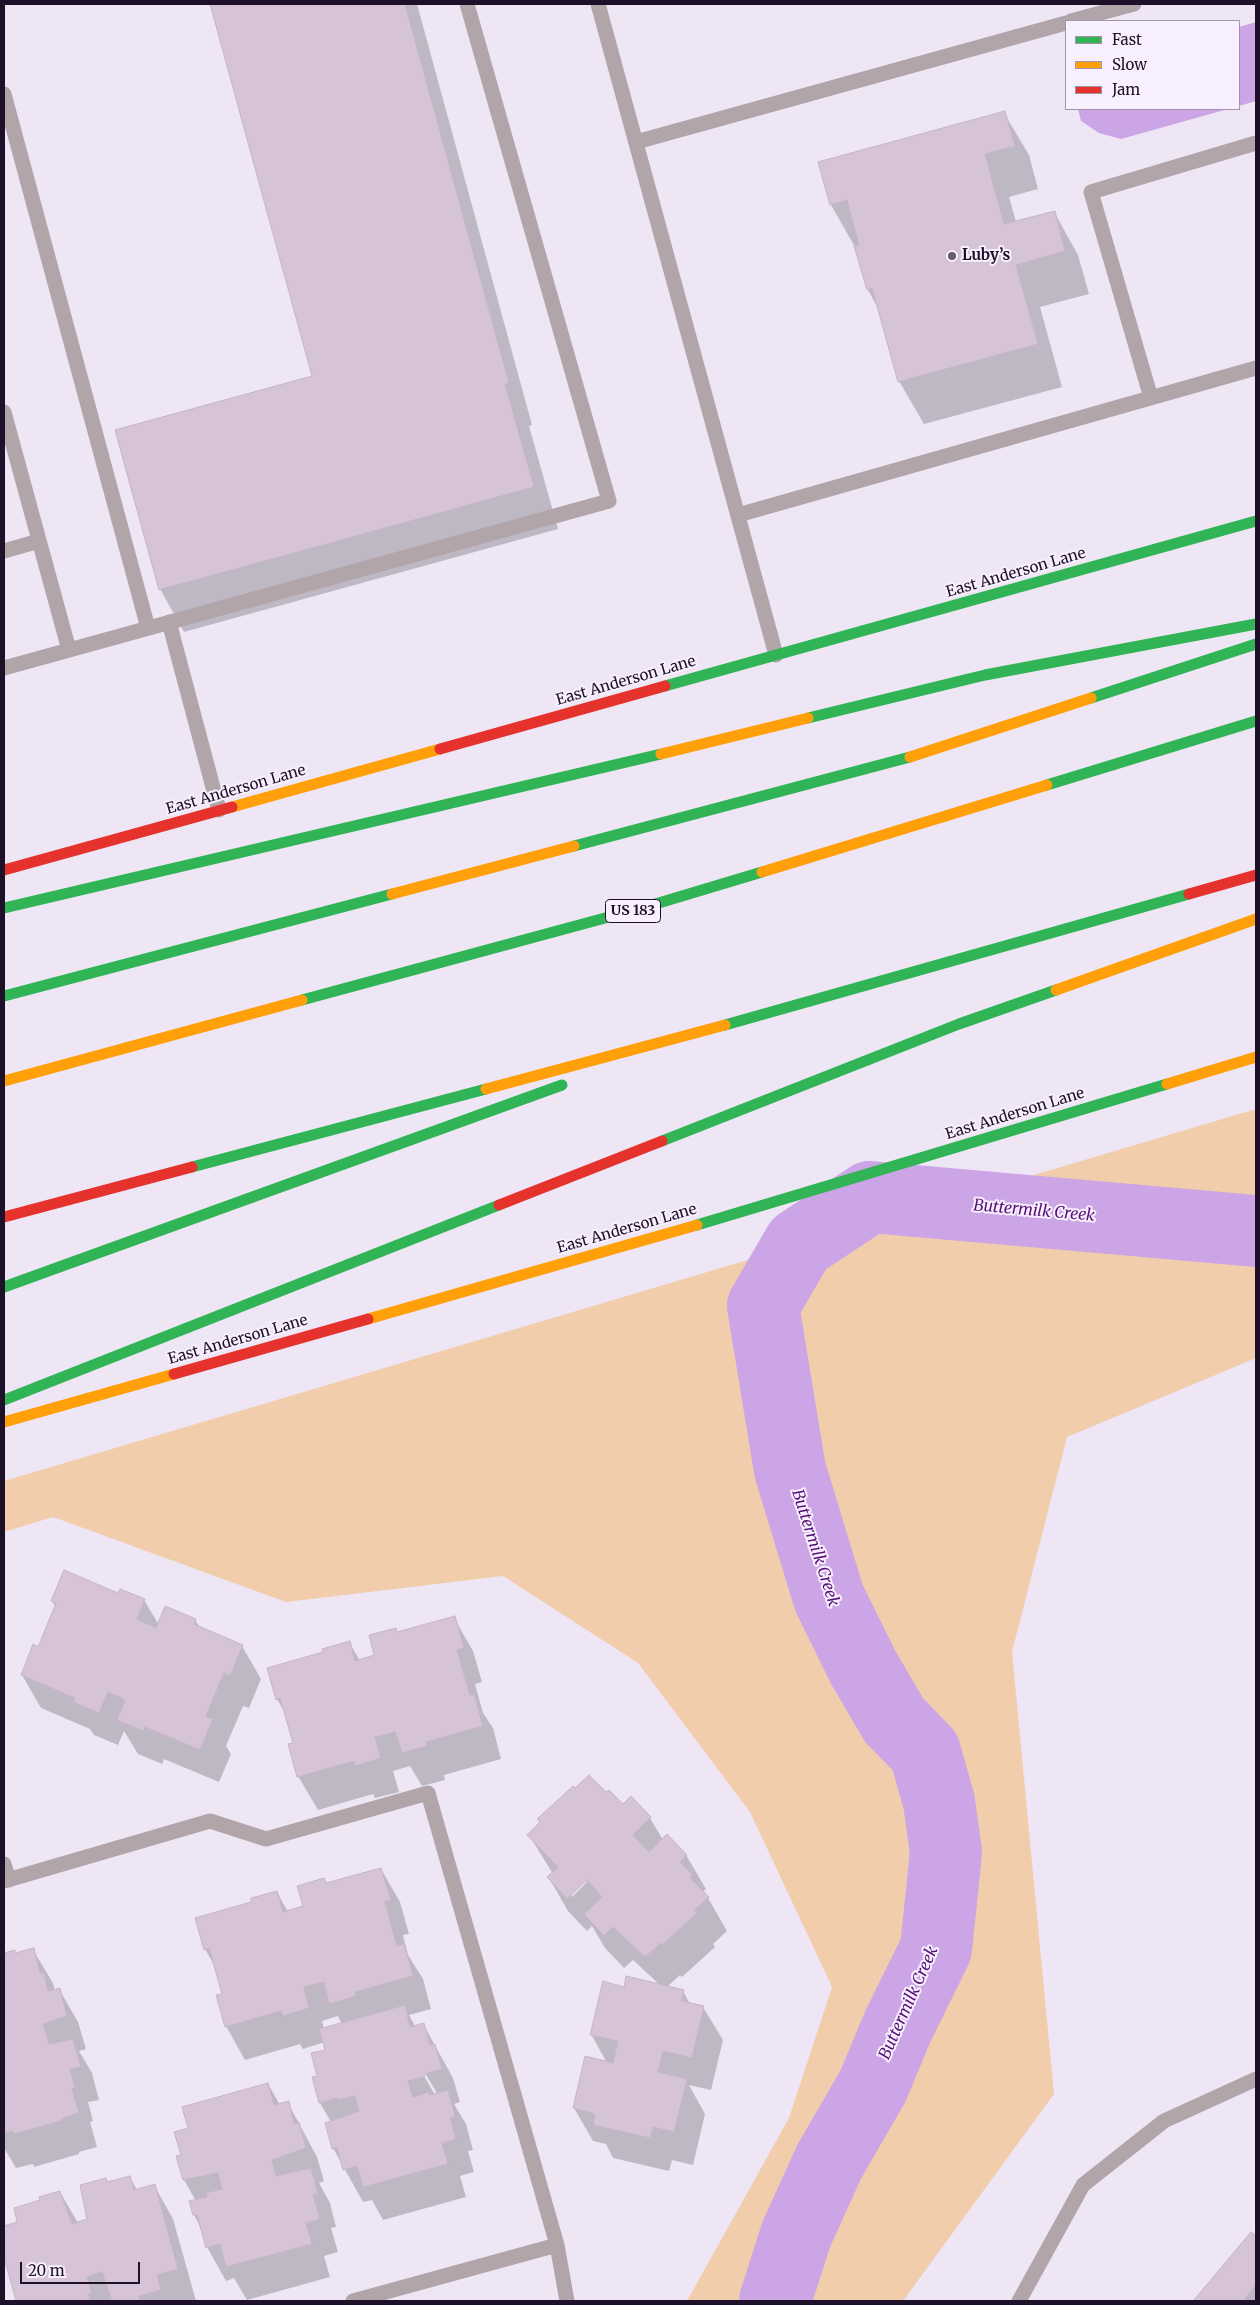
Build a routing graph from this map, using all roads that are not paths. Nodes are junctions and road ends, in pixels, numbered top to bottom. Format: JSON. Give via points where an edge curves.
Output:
{"nodes":[{"id":1,"x":467,"y":4,"type":"edge"},
{"id":2,"x":598,"y":4,"type":"edge"},
{"id":3,"x":1134,"y":4,"type":"edge"},
{"id":4,"x":1075,"y":20,"type":"edge"},
{"id":5,"x":1065,"y":22,"type":"edge"},
{"id":6,"x":4,"y":94,"type":"edge"},
{"id":7,"x":636,"y":142,"type":"junction"},
{"id":8,"x":1256,"y":143,"type":"edge"},
{"id":9,"x":1256,"y":368,"type":"edge"},
{"id":10,"x":1150,"y":398,"type":"junction"},
{"id":11,"x":4,"y":412,"type":"edge"},
{"id":12,"x":738,"y":515,"type":"junction"},
{"id":13,"x":1256,"y":521,"type":"edge"},
{"id":14,"x":39,"y":541,"type":"junction"},
{"id":15,"x":4,"y":551,"type":"edge"},
{"id":16,"x":169,"y":622,"type":"junction"},
{"id":17,"x":1256,"y":624,"type":"edge"},
{"id":18,"x":148,"y":628,"type":"junction"},
{"id":19,"x":1256,"y":644,"type":"edge"},
{"id":20,"x":69,"y":650,"type":"junction"},
{"id":21,"x":776,"y":655,"type":"junction"},
{"id":22,"x":4,"y":668,"type":"edge"},
{"id":23,"x":1256,"y":721,"type":"edge"},
{"id":24,"x":219,"y":810,"type":"junction"},
{"id":25,"x":4,"y":870,"type":"edge"},
{"id":26,"x":1256,"y":875,"type":"edge"},
{"id":27,"x":4,"y":908,"type":"edge"},
{"id":28,"x":1256,"y":919,"type":"edge"},
{"id":29,"x":4,"y":996,"type":"edge"},
{"id":30,"x":730,"y":1024,"type":"junction"},
{"id":31,"x":1256,"y":1057,"type":"edge"},
{"id":32,"x":609,"y":1068,"type":"dead end"},
{"id":33,"x":4,"y":1081,"type":"edge"},
{"id":34,"x":572,"y":1082,"type":"dead end"},
{"id":35,"x":4,"y":1217,"type":"edge"},
{"id":36,"x":4,"y":1287,"type":"edge"},
{"id":37,"x":4,"y":1400,"type":"edge"},
{"id":38,"x":4,"y":1422,"type":"edge"},
{"id":39,"x":4,"y":1864,"type":"edge"},
{"id":40,"x":6,"y":1880,"type":"edge"},
{"id":41,"x":1256,"y":2079,"type":"edge"},
{"id":42,"x":557,"y":2246,"type":"junction"},
{"id":43,"x":353,"y":2301,"type":"edge"},
{"id":44,"x":567,"y":2301,"type":"edge"},
{"id":45,"x":1018,"y":2301,"type":"edge"}],
"edges":[{"from":1,"to":16,"type":"lane","via":[[609,501]]},
{"from":2,"to":7,"type":"lane"},
{"from":3,"to":4,"type":"lane"},
{"from":5,"to":7,"type":"lane"},
{"from":6,"to":18,"type":"lane"},
{"from":7,"to":12,"type":"lane"},
{"from":8,"to":10,"type":"lane","via":[[1091,192]]},
{"from":9,"to":10,"type":"lane"},
{"from":10,"to":12,"type":"lane"},
{"from":11,"to":14,"type":"lane"},
{"from":12,"to":21,"type":"lane"},
{"from":13,"to":21,"type":"main road","name":"East Anderson Lane"},
{"from":14,"to":15,"type":"lane"},
{"from":14,"to":20,"type":"lane"},
{"from":16,"to":18,"type":"lane"},
{"from":16,"to":24,"type":"lane"},
{"from":17,"to":27,"type":"main road","via":[[986,675]]},
{"from":18,"to":20,"type":"lane"},
{"from":19,"to":29,"type":"main road","via":[[899,761]]},
{"from":20,"to":22,"type":"lane"},
{"from":21,"to":24,"type":"main road","name":"East Anderson Lane"},
{"from":23,"to":33,"type":"main road","number":"US 183","via":[[642,908]]},
{"from":24,"to":25,"type":"main road","name":"East Anderson Lane"},
{"from":26,"to":30,"type":"main road"},
{"from":28,"to":37,"type":"main road","via":[[959,1024]]},
{"from":30,"to":32,"type":"main road"},
{"from":30,"to":35,"type":"main road"},
{"from":31,"to":38,"type":"main road","name":"East Anderson Lane","via":[[586,1258]]},
{"from":34,"to":36,"type":"main road"},
{"from":39,"to":40,"type":"lane"},
{"from":40,"to":42,"type":"lane","via":[[210,1821],[266,1839],[428,1793]]},
{"from":41,"to":45,"type":"lane","via":[[1164,2121],[1083,2185]]},
{"from":42,"to":43,"type":"lane"},
{"from":42,"to":44,"type":"lane"}]}
